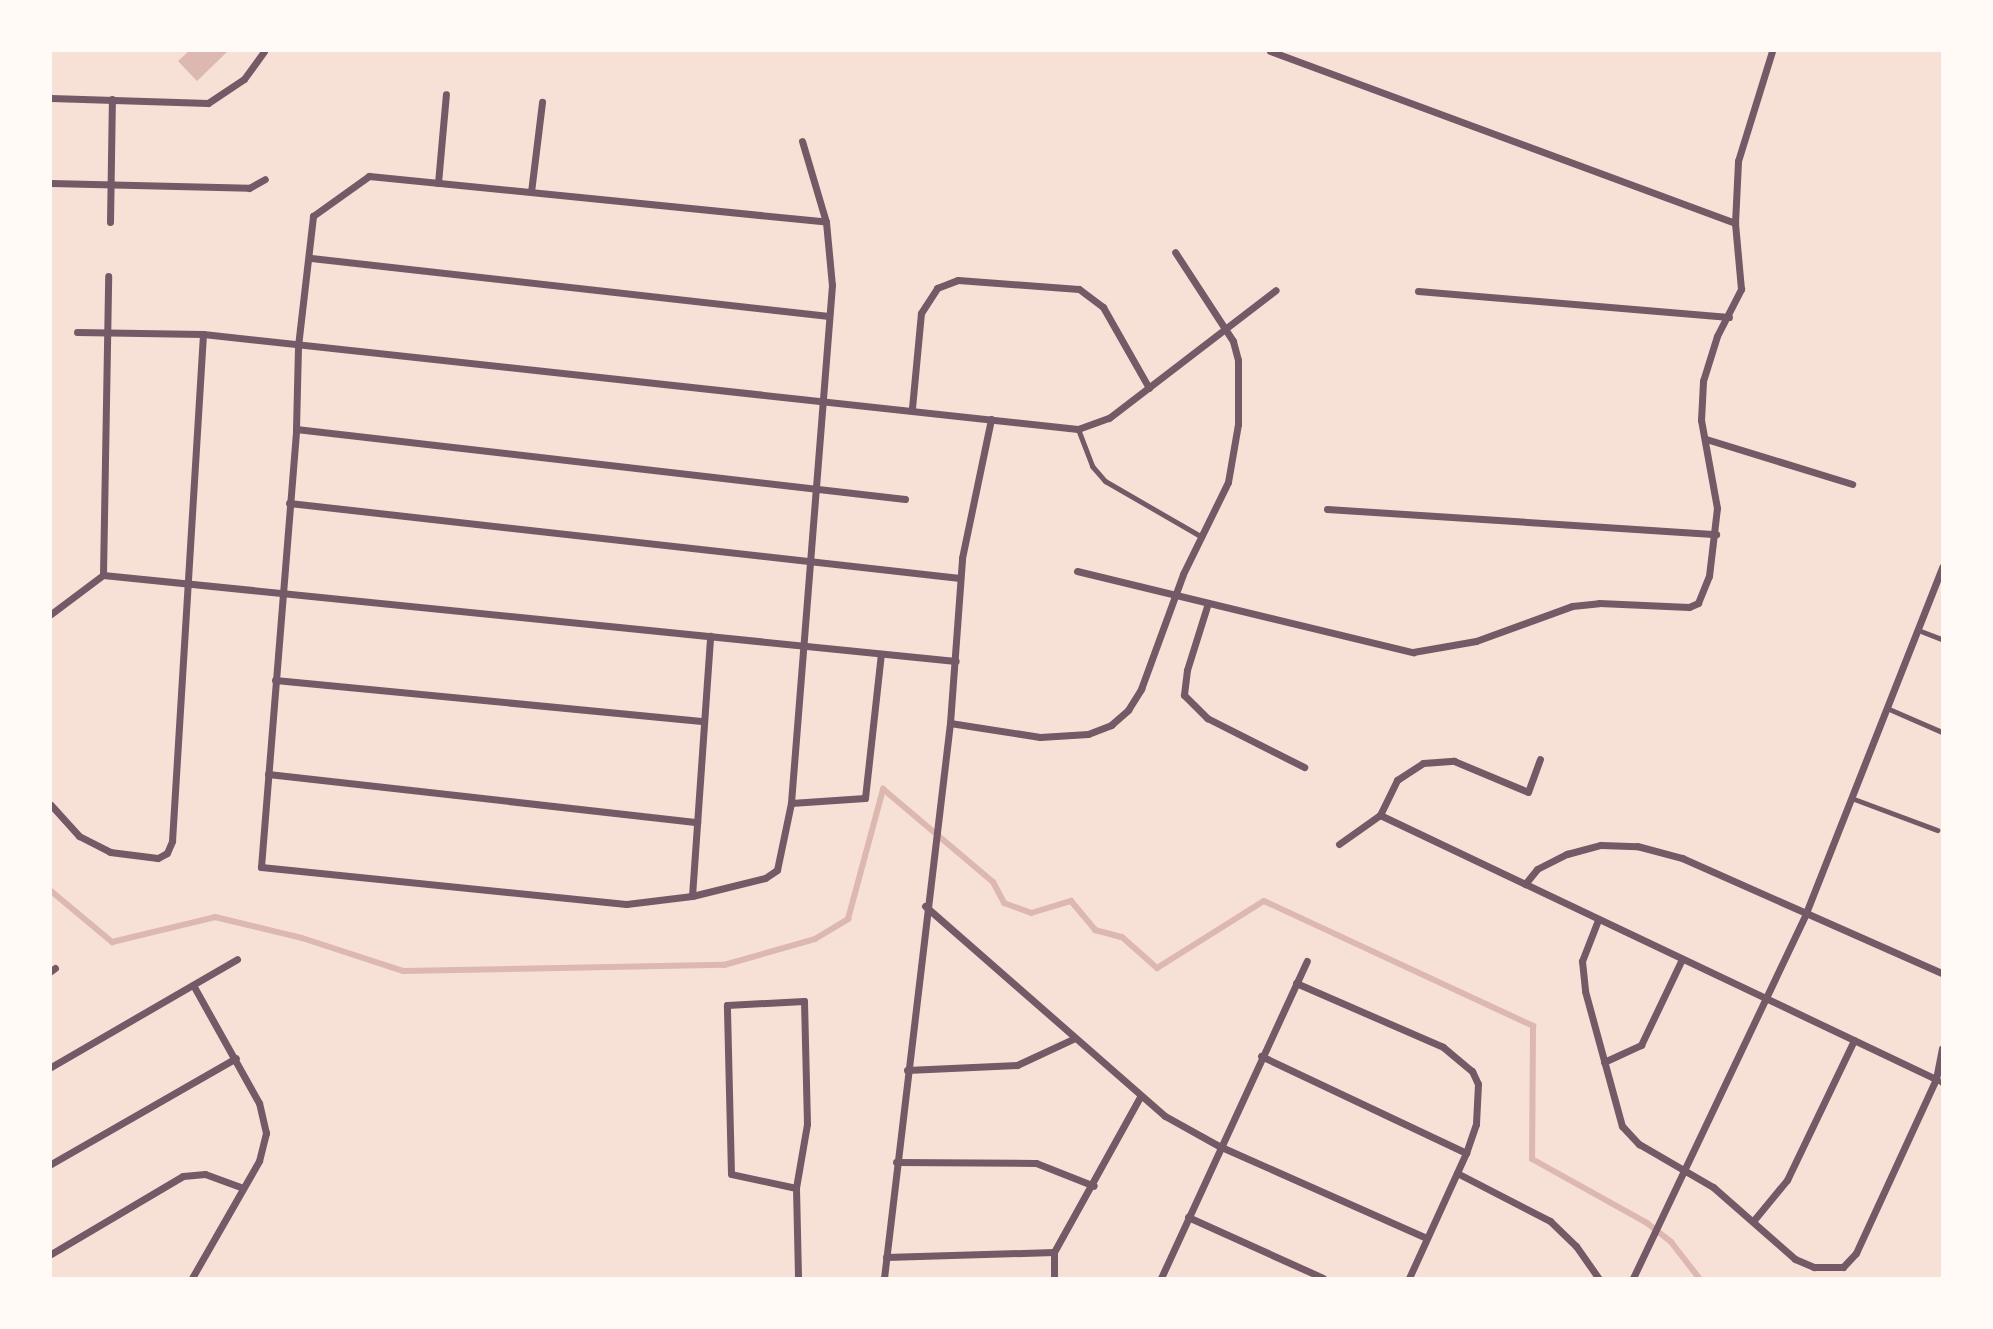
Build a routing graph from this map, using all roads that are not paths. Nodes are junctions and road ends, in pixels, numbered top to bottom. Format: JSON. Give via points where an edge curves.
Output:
{"nodes":[{"id":1,"x":264,"y":51,"type":"edge"},
{"id":2,"x":1270,"y":51,"type":"edge"},
{"id":3,"x":1772,"y":51,"type":"edge"},
{"id":4,"x":446,"y":94,"type":"dead end"},
{"id":5,"x":51,"y":98,"type":"edge"},
{"id":6,"x":112,"y":99,"type":"junction"},
{"id":7,"x":542,"y":102,"type":"dead end"},
{"id":8,"x":802,"y":141,"type":"dead end"},
{"id":9,"x":265,"y":179,"type":"dead end"},
{"id":10,"x":51,"y":183,"type":"edge"},
{"id":11,"x":438,"y":183,"type":"junction"},
{"id":12,"x":111,"y":185,"type":"junction"},
{"id":13,"x":531,"y":192,"type":"junction"},
{"id":14,"x":110,"y":222,"type":"dead end"},
{"id":15,"x":826,"y":222,"type":"junction"},
{"id":16,"x":1735,"y":223,"type":"junction"},
{"id":17,"x":1175,"y":252,"type":"dead end"},
{"id":18,"x":311,"y":258,"type":"junction"},
{"id":19,"x":108,"y":276,"type":"dead end"},
{"id":20,"x":1276,"y":290,"type":"dead end"},
{"id":21,"x":1418,"y":291,"type":"dead end"},
{"id":22,"x":829,"y":316,"type":"junction"},
{"id":23,"x":1729,"y":317,"type":"junction"},
{"id":24,"x":1225,"y":327,"type":"junction"},
{"id":25,"x":76,"y":332,"type":"dead end"},
{"id":26,"x":104,"y":334,"type":"junction"},
{"id":27,"x":203,"y":334,"type":"junction"},
{"id":28,"x":298,"y":346,"type":"junction"},
{"id":29,"x":1149,"y":388,"type":"junction"},
{"id":30,"x":822,"y":399,"type":"junction"},
{"id":31,"x":912,"y":408,"type":"junction"},
{"id":32,"x":991,"y":419,"type":"junction"},
{"id":33,"x":296,"y":429,"type":"junction"},
{"id":34,"x":1077,"y":429,"type":"junction"},
{"id":35,"x":1706,"y":439,"type":"junction"},
{"id":36,"x":1852,"y":484,"type":"dead end"},
{"id":37,"x":815,"y":489,"type":"junction"},
{"id":38,"x":905,"y":499,"type":"dead end"},
{"id":39,"x":289,"y":503,"type":"junction"},
{"id":40,"x":1327,"y":509,"type":"dead end"},
{"id":41,"x":1716,"y":534,"type":"junction"},
{"id":42,"x":1203,"y":537,"type":"junction"},
{"id":43,"x":811,"y":562,"type":"junction"},
{"id":44,"x":1942,"y":567,"type":"edge"},
{"id":45,"x":1077,"y":571,"type":"dead end"},
{"id":46,"x":103,"y":575,"type":"junction"},
{"id":47,"x":960,"y":578,"type":"junction"},
{"id":48,"x":188,"y":584,"type":"junction"},
{"id":49,"x":282,"y":593,"type":"junction"},
{"id":50,"x":1176,"y":595,"type":"junction"},
{"id":51,"x":1208,"y":603,"type":"junction"},
{"id":52,"x":51,"y":614,"type":"edge"},
{"id":53,"x":1918,"y":630,"type":"junction"},
{"id":54,"x":710,"y":636,"type":"junction"},
{"id":55,"x":1942,"y":639,"type":"edge"},
{"id":56,"x":804,"y":646,"type":"junction"},
{"id":57,"x":881,"y":654,"type":"junction"},
{"id":58,"x":956,"y":661,"type":"junction"},
{"id":59,"x":275,"y":680,"type":"junction"},
{"id":60,"x":1889,"y":709,"type":"junction"},
{"id":61,"x":704,"y":721,"type":"junction"},
{"id":62,"x":950,"y":723,"type":"junction"},
{"id":63,"x":1942,"y":732,"type":"edge"},
{"id":64,"x":1540,"y":759,"type":"dead end"},
{"id":65,"x":1304,"y":767,"type":"dead end"},
{"id":66,"x":268,"y":774,"type":"junction"},
{"id":67,"x":1854,"y":799,"type":"junction"},
{"id":68,"x":790,"y":803,"type":"junction"},
{"id":69,"x":51,"y":805,"type":"edge"},
{"id":70,"x":1380,"y":815,"type":"junction"},
{"id":71,"x":697,"y":822,"type":"junction"},
{"id":72,"x":1937,"y":830,"type":"dead end"},
{"id":73,"x":1339,"y":844,"type":"dead end"},
{"id":74,"x":1525,"y":884,"type":"junction"},
{"id":75,"x":692,"y":896,"type":"junction"},
{"id":76,"x":925,"y":906,"type":"junction"},
{"id":77,"x":1806,"y":913,"type":"junction"},
{"id":78,"x":1598,"y":920,"type":"junction"},
{"id":79,"x":237,"y":959,"type":"dead end"},
{"id":80,"x":1682,"y":959,"type":"junction"},
{"id":81,"x":1307,"y":961,"type":"dead end"},
{"id":82,"x":1942,"y":973,"type":"edge"},
{"id":83,"x":1296,"y":983,"type":"junction"},
{"id":84,"x":193,"y":985,"type":"junction"},
{"id":85,"x":1766,"y":998,"type":"junction"},
{"id":86,"x":1073,"y":1039,"type":"junction"},
{"id":87,"x":1854,"y":1040,"type":"junction"},
{"id":88,"x":1942,"y":1049,"type":"edge"},
{"id":89,"x":1261,"y":1056,"type":"junction"},
{"id":90,"x":236,"y":1058,"type":"junction"},
{"id":91,"x":1604,"y":1062,"type":"junction"},
{"id":92,"x":51,"y":1067,"type":"edge"},
{"id":93,"x":907,"y":1070,"type":"junction"},
{"id":94,"x":1939,"y":1081,"type":"edge"},
{"id":95,"x":1140,"y":1097,"type":"junction"},
{"id":96,"x":1219,"y":1146,"type":"junction"},
{"id":97,"x":1466,"y":1153,"type":"junction"},
{"id":98,"x":896,"y":1162,"type":"junction"},
{"id":99,"x":51,"y":1164,"type":"edge"},
{"id":100,"x":1684,"y":1168,"type":"junction"},
{"id":101,"x":1457,"y":1173,"type":"junction"},
{"id":102,"x":1094,"y":1186,"type":"junction"},
{"id":103,"x":243,"y":1188,"type":"junction"},
{"id":104,"x":796,"y":1188,"type":"junction"},
{"id":105,"x":1188,"y":1217,"type":"junction"},
{"id":106,"x":1754,"y":1220,"type":"junction"},
{"id":107,"x":1427,"y":1238,"type":"junction"},
{"id":108,"x":1054,"y":1252,"type":"junction"},
{"id":109,"x":51,"y":1254,"type":"edge"},
{"id":110,"x":886,"y":1258,"type":"junction"},
{"id":111,"x":192,"y":1278,"type":"edge"},
{"id":112,"x":798,"y":1278,"type":"edge"},
{"id":113,"x":884,"y":1278,"type":"edge"},
{"id":114,"x":1054,"y":1278,"type":"edge"},
{"id":115,"x":1161,"y":1278,"type":"edge"},
{"id":116,"x":1323,"y":1278,"type":"edge"},
{"id":117,"x":1409,"y":1278,"type":"edge"},
{"id":118,"x":1598,"y":1278,"type":"edge"},
{"id":119,"x":1633,"y":1278,"type":"edge"}],
"edges":[{"from":1,"to":6,"type":"street","via":[[244,79],[208,103]]},
{"from":2,"to":16,"type":"street"},
{"from":3,"to":16,"type":"street","via":[[1738,162]]},
{"from":4,"to":11,"type":"street"},
{"from":5,"to":6,"type":"street"},
{"from":6,"to":12,"type":"street"},
{"from":7,"to":13,"type":"street"},
{"from":8,"to":15,"type":"street"},
{"from":9,"to":12,"type":"street","via":[[249,188]]},
{"from":10,"to":12,"type":"street"},
{"from":11,"to":13,"type":"street"},
{"from":11,"to":18,"type":"street","via":[[369,176],[313,215]]},
{"from":12,"to":14,"type":"street"},
{"from":13,"to":15,"type":"street"},
{"from":15,"to":22,"type":"street","via":[[831,250]]},
{"from":16,"to":23,"type":"street","via":[[1741,289]]},
{"from":17,"to":24,"type":"street"},
{"from":18,"to":22,"type":"street"},
{"from":18,"to":28,"type":"street"},
{"from":19,"to":26,"type":"street"},
{"from":20,"to":24,"type":"street"},
{"from":21,"to":23,"type":"street"},
{"from":22,"to":30,"type":"street"},
{"from":23,"to":35,"type":"street","via":[[1717,336],[1703,381]]},
{"from":24,"to":29,"type":"street"},
{"from":24,"to":42,"type":"street","via":[[1238,360],[1238,424],[1228,482]]},
{"from":25,"to":26,"type":"street"},
{"from":26,"to":27,"type":"street"},
{"from":26,"to":46,"type":"street"},
{"from":27,"to":28,"type":"street"},
{"from":27,"to":48,"type":"street"},
{"from":28,"to":30,"type":"street"},
{"from":28,"to":33,"type":"street"},
{"from":29,"to":31,"type":"street","via":[[1103,307],[1079,289],[958,280],[937,288],[921,313]]},
{"from":29,"to":34,"type":"street","via":[[1109,418]]},
{"from":30,"to":31,"type":"street"},
{"from":30,"to":37,"type":"street"},
{"from":31,"to":32,"type":"street"},
{"from":32,"to":34,"type":"street"},
{"from":32,"to":47,"type":"street"},
{"from":33,"to":37,"type":"street"},
{"from":33,"to":39,"type":"street"},
{"from":34,"to":42,"type":"lane","via":[[1092,466],[1105,481]]},
{"from":35,"to":36,"type":"street"},
{"from":35,"to":41,"type":"street","via":[[1714,480]]},
{"from":37,"to":38,"type":"street"},
{"from":37,"to":43,"type":"street"},
{"from":39,"to":43,"type":"street"},
{"from":39,"to":49,"type":"street"},
{"from":40,"to":41,"type":"street"},
{"from":41,"to":51,"type":"street","via":[[1706,591],[1689,607],[1572,606],[1440,650],[1389,648]]},
{"from":42,"to":50,"type":"street"},
{"from":43,"to":47,"type":"street"},
{"from":43,"to":56,"type":"street"},
{"from":44,"to":53,"type":"street"},
{"from":45,"to":50,"type":"street"},
{"from":46,"to":48,"type":"street"},
{"from":46,"to":52,"type":"street"},
{"from":47,"to":58,"type":"street"},
{"from":48,"to":49,"type":"street"},
{"from":48,"to":69,"type":"street","via":[[172,841],[167,853],[158,858],[110,852],[79,835]]},
{"from":49,"to":54,"type":"street"},
{"from":49,"to":59,"type":"street"},
{"from":50,"to":51,"type":"street"},
{"from":50,"to":62,"type":"street","via":[[1141,689],[1111,725],[1069,737]]},
{"from":51,"to":65,"type":"street","via":[[1186,670],[1184,695],[1207,718]]},
{"from":53,"to":55,"type":"lane"},
{"from":53,"to":60,"type":"street"},
{"from":54,"to":56,"type":"street"},
{"from":54,"to":61,"type":"street"},
{"from":56,"to":57,"type":"street"},
{"from":56,"to":68,"type":"street"},
{"from":57,"to":58,"type":"street"},
{"from":57,"to":68,"type":"street","via":[[865,798]]},
{"from":58,"to":62,"type":"street"},
{"from":59,"to":61,"type":"street"},
{"from":59,"to":66,"type":"street"},
{"from":60,"to":63,"type":"lane"},
{"from":60,"to":67,"type":"street"},
{"from":61,"to":71,"type":"street"},
{"from":62,"to":76,"type":"street"},
{"from":64,"to":70,"type":"street","via":[[1528,792],[1454,761],[1423,763],[1397,780]]},
{"from":66,"to":71,"type":"street"},
{"from":66,"to":75,"type":"street","via":[[261,867],[596,904]]},
{"from":67,"to":72,"type":"lane"},
{"from":67,"to":77,"type":"street"},
{"from":68,"to":75,"type":"street","via":[[778,870]]},
{"from":70,"to":73,"type":"street"},
{"from":70,"to":74,"type":"street"},
{"from":71,"to":75,"type":"street"},
{"from":74,"to":77,"type":"street","via":[[1537,869],[1567,854],[1601,845],[1637,846],[1682,858]]},
{"from":74,"to":78,"type":"street"},
{"from":76,"to":86,"type":"street"},
{"from":76,"to":93,"type":"street"},
{"from":77,"to":82,"type":"street"},
{"from":77,"to":85,"type":"street"},
{"from":78,"to":80,"type":"street"},
{"from":78,"to":91,"type":"street","via":[[1582,961]]},
{"from":79,"to":84,"type":"street"},
{"from":80,"to":85,"type":"street"},
{"from":80,"to":91,"type":"street","via":[[1641,1045]]},
{"from":81,"to":83,"type":"street"},
{"from":83,"to":89,"type":"street"},
{"from":83,"to":97,"type":"street","via":[[1459,1058],[1472,1071],[1478,1093],[1476,1124]]},
{"from":84,"to":90,"type":"street"},
{"from":84,"to":92,"type":"street"},
{"from":85,"to":87,"type":"street"},
{"from":85,"to":100,"type":"street"},
{"from":86,"to":93,"type":"street","via":[[1017,1065]]},
{"from":86,"to":95,"type":"street"},
{"from":87,"to":94,"type":"street"},
{"from":87,"to":106,"type":"street","via":[[1787,1180]]},
{"from":88,"to":94,"type":"street"},
{"from":89,"to":96,"type":"street"},
{"from":89,"to":97,"type":"street"},
{"from":90,"to":99,"type":"street"},
{"from":90,"to":103,"type":"street","via":[[259,1103],[266,1133],[259,1161]]},
{"from":91,"to":100,"type":"street","via":[[1622,1126],[1639,1144]]},
{"from":93,"to":98,"type":"street"},
{"from":94,"to":106,"type":"street","via":[[1856,1253],[1843,1267],[1814,1268],[1795,1259]]},
{"from":95,"to":96,"type":"street"},
{"from":95,"to":102,"type":"street"},
{"from":96,"to":105,"type":"street"},
{"from":96,"to":107,"type":"street"},
{"from":97,"to":101,"type":"street"},
{"from":98,"to":102,"type":"street","via":[[1036,1163]]},
{"from":98,"to":110,"type":"street"},
{"from":100,"to":106,"type":"street"},
{"from":100,"to":119,"type":"street"},
{"from":101,"to":107,"type":"street"},
{"from":101,"to":118,"type":"street","via":[[1550,1222],[1576,1246]]},
{"from":102,"to":108,"type":"street"},
{"from":103,"to":109,"type":"street","via":[[205,1174],[183,1176]]},
{"from":103,"to":111,"type":"street"},
{"from":104,"to":104,"type":"street","via":[[731,1174],[727,1005],[804,1001],[807,1124]]},
{"from":104,"to":112,"type":"street"},
{"from":105,"to":115,"type":"street"},
{"from":105,"to":116,"type":"street"},
{"from":107,"to":117,"type":"street"},
{"from":108,"to":110,"type":"street"},
{"from":108,"to":114,"type":"street"},
{"from":110,"to":113,"type":"street"}]}
